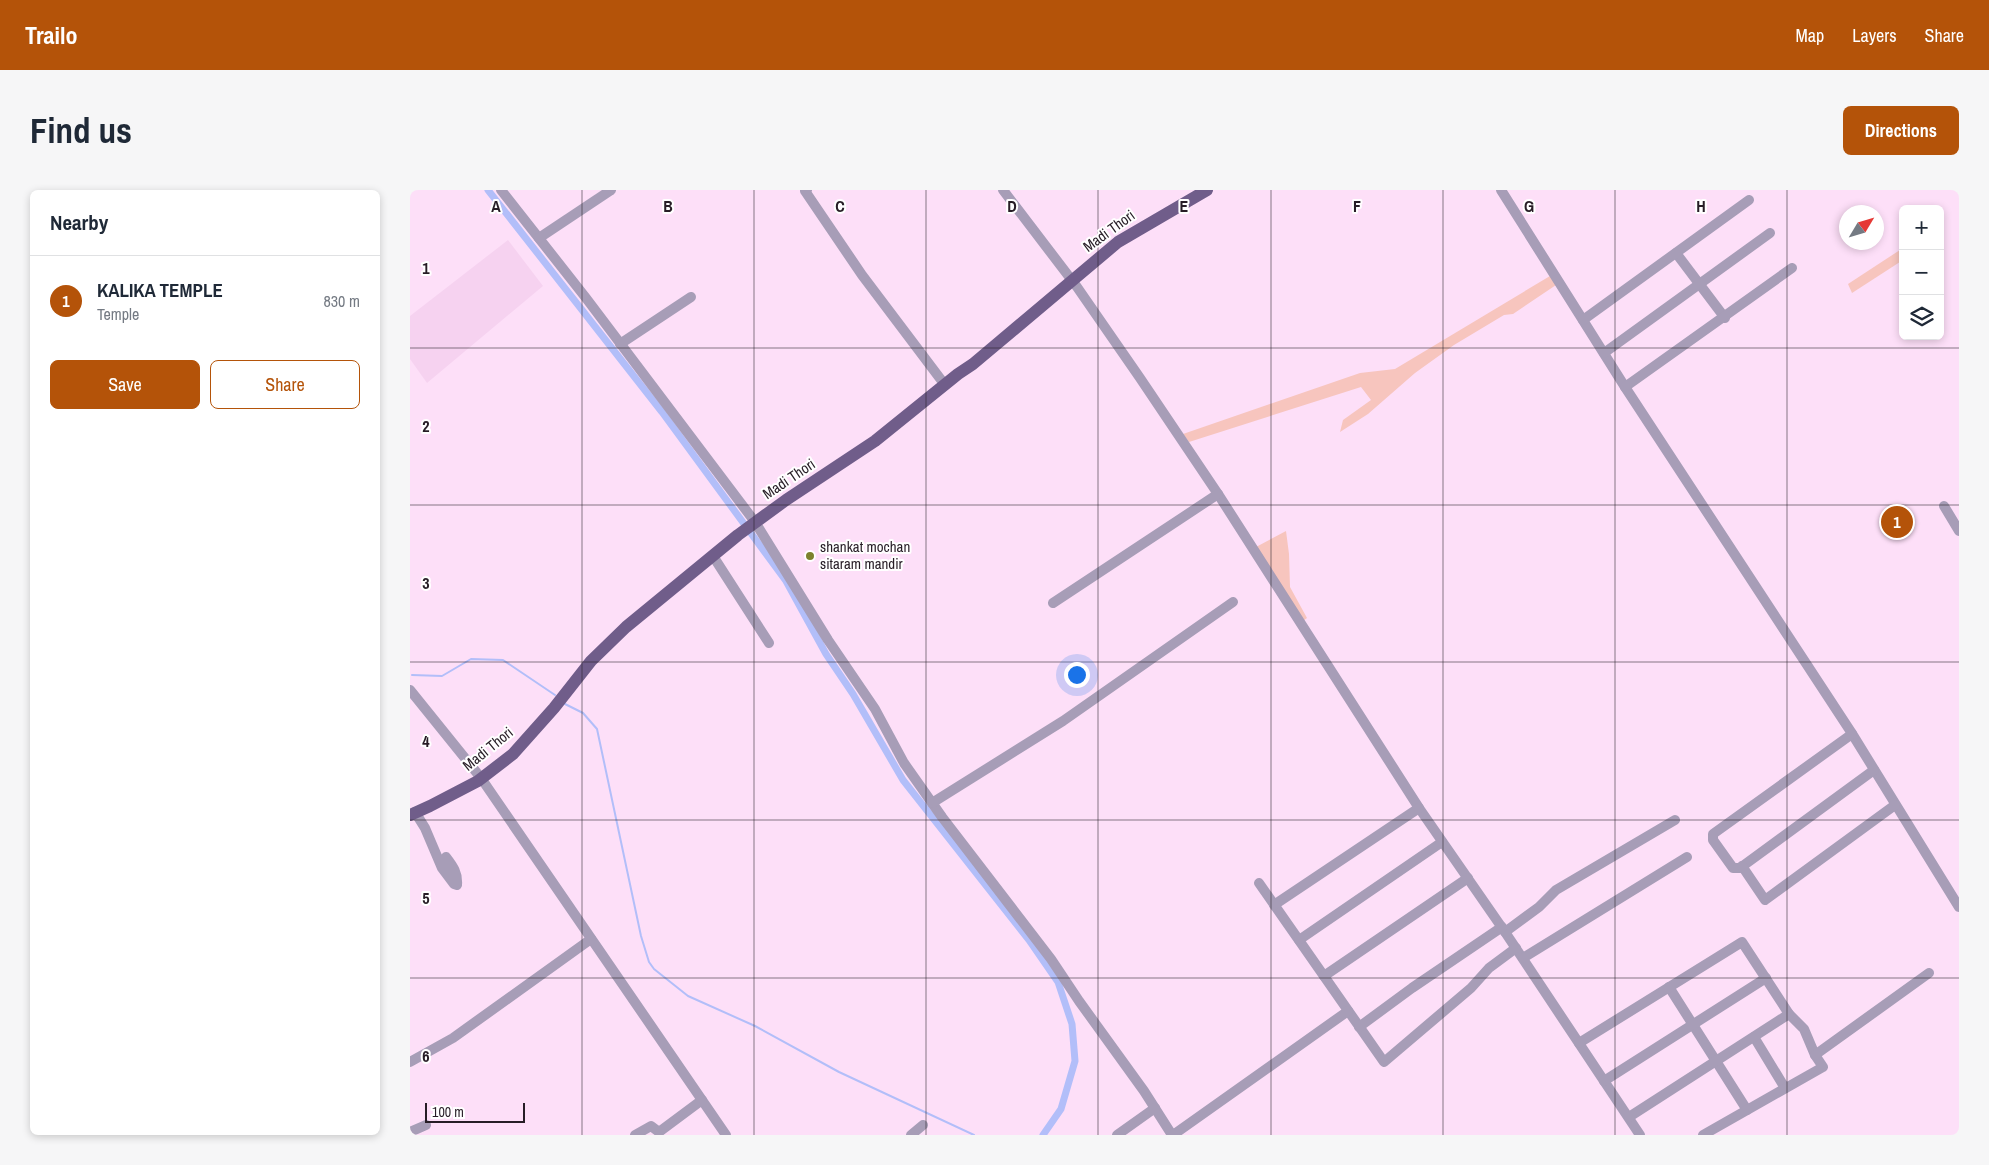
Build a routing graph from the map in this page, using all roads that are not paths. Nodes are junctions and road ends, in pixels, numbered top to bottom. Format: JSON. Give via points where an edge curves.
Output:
{"nodes":[{"id":1,"x":501,"y":190,"type":"edge"},
{"id":2,"x":611,"y":190,"type":"edge"},
{"id":3,"x":807,"y":190,"type":"edge"},
{"id":4,"x":1003,"y":190,"type":"edge"},
{"id":5,"x":1207,"y":190,"type":"edge"},
{"id":6,"x":1501,"y":190,"type":"edge"},
{"id":7,"x":1749,"y":200,"type":"dead end"},
{"id":8,"x":1770,"y":233,"type":"dead end"},
{"id":9,"x":539,"y":238,"type":"junction"},
{"id":10,"x":1676,"y":253,"type":"junction"},
{"id":11,"x":1792,"y":268,"type":"dead end"},
{"id":12,"x":1071,"y":280,"type":"junction"},
{"id":13,"x":1700,"y":285,"type":"junction"},
{"id":14,"x":691,"y":298,"type":"dead end"},
{"id":15,"x":1725,"y":318,"type":"junction"},
{"id":16,"x":1583,"y":320,"type":"junction"},
{"id":17,"x":620,"y":344,"type":"junction"},
{"id":18,"x":1604,"y":353,"type":"junction"},
{"id":19,"x":945,"y":385,"type":"junction"},
{"id":20,"x":1625,"y":387,"type":"junction"},
{"id":21,"x":1218,"y":494,"type":"junction"},
{"id":22,"x":1944,"y":506,"type":"dead end"},
{"id":23,"x":753,"y":524,"type":"junction"},
{"id":24,"x":1959,"y":531,"type":"edge"},
{"id":25,"x":714,"y":556,"type":"junction"},
{"id":26,"x":1233,"y":602,"type":"dead end"},
{"id":27,"x":1053,"y":603,"type":"dead end"},
{"id":28,"x":769,"y":643,"type":"dead end"},
{"id":29,"x":410,"y":690,"type":"edge"},
{"id":30,"x":1852,"y":734,"type":"junction"},
{"id":31,"x":1874,"y":770,"type":"junction"},
{"id":32,"x":481,"y":778,"type":"junction"},
{"id":33,"x":932,"y":803,"type":"junction"},
{"id":34,"x":1895,"y":805,"type":"junction"},
{"id":35,"x":1419,"y":808,"type":"junction"},
{"id":36,"x":413,"y":814,"type":"edge"},
{"id":37,"x":1675,"y":820,"type":"dead end"},
{"id":38,"x":1442,"y":842,"type":"junction"},
{"id":39,"x":446,"y":857,"type":"dead end"},
{"id":40,"x":1687,"y":857,"type":"dead end"},
{"id":41,"x":1742,"y":866,"type":"junction"},
{"id":42,"x":1468,"y":878,"type":"junction"},
{"id":43,"x":1259,"y":883,"type":"dead end"},
{"id":44,"x":1274,"y":905,"type":"junction"},
{"id":45,"x":1959,"y":907,"type":"edge"},
{"id":46,"x":1504,"y":930,"type":"junction"},
{"id":47,"x":591,"y":939,"type":"junction"},
{"id":48,"x":1299,"y":940,"type":"junction"},
{"id":49,"x":1516,"y":948,"type":"junction"},
{"id":50,"x":1523,"y":958,"type":"junction"},
{"id":51,"x":1929,"y":972,"type":"dead end"},
{"id":52,"x":1324,"y":976,"type":"junction"},
{"id":53,"x":1766,"y":978,"type":"junction"},
{"id":54,"x":1670,"y":987,"type":"junction"},
{"id":55,"x":1348,"y":1010,"type":"junction"},
{"id":56,"x":1789,"y":1014,"type":"junction"},
{"id":57,"x":1694,"y":1024,"type":"junction"},
{"id":58,"x":1359,"y":1027,"type":"junction"},
{"id":59,"x":1754,"y":1037,"type":"junction"},
{"id":60,"x":1579,"y":1043,"type":"junction"},
{"id":61,"x":1815,"y":1056,"type":"junction"},
{"id":62,"x":1718,"y":1060,"type":"junction"},
{"id":63,"x":410,"y":1062,"type":"edge"},
{"id":64,"x":1604,"y":1081,"type":"junction"},
{"id":65,"x":1785,"y":1088,"type":"junction"},
{"id":66,"x":702,"y":1100,"type":"junction"},
{"id":67,"x":1155,"y":1108,"type":"junction"},
{"id":68,"x":1748,"y":1110,"type":"junction"},
{"id":69,"x":1628,"y":1117,"type":"junction"},
{"id":70,"x":426,"y":1125,"type":"dead end"},
{"id":71,"x":923,"y":1125,"type":"dead end"},
{"id":72,"x":410,"y":1132,"type":"edge"},
{"id":73,"x":635,"y":1135,"type":"edge"},
{"id":74,"x":726,"y":1135,"type":"edge"},
{"id":75,"x":911,"y":1135,"type":"edge"},
{"id":76,"x":1117,"y":1135,"type":"edge"},
{"id":77,"x":1173,"y":1135,"type":"edge"},
{"id":78,"x":1640,"y":1135,"type":"edge"},
{"id":79,"x":1703,"y":1135,"type":"edge"}],
"edges":[{"from":1,"to":9,"type":"street"},
{"from":2,"to":9,"type":"street"},
{"from":3,"to":19,"type":"street","via":[[862,275]]},
{"from":4,"to":12,"type":"street"},
{"from":5,"to":12,"type":"main road","name":"Madi Thori","via":[[1118,242]]},
{"from":6,"to":16,"type":"street"},
{"from":7,"to":10,"type":"street"},
{"from":8,"to":13,"type":"street"},
{"from":9,"to":17,"type":"street"},
{"from":10,"to":13,"type":"street"},
{"from":10,"to":16,"type":"street"},
{"from":11,"to":15,"type":"street"},
{"from":12,"to":19,"type":"main road","name":"Madi Thori"},
{"from":12,"to":21,"type":"street"},
{"from":13,"to":15,"type":"street"},
{"from":13,"to":18,"type":"street"},
{"from":14,"to":17,"type":"street"},
{"from":15,"to":20,"type":"street"},
{"from":16,"to":18,"type":"street"},
{"from":17,"to":23,"type":"street"},
{"from":18,"to":20,"type":"street"},
{"from":19,"to":23,"type":"main road","name":"Madi Thori","via":[[875,441]]},
{"from":20,"to":30,"type":"street"},
{"from":21,"to":27,"type":"street"},
{"from":21,"to":35,"type":"street"},
{"from":22,"to":24,"type":"street"},
{"from":23,"to":25,"type":"main road","name":"Madi Thori"},
{"from":23,"to":33,"type":"street"},
{"from":25,"to":28,"type":"street"},
{"from":25,"to":32,"type":"main road","name":"Madi Thori","via":[[626,627],[592,661],[513,754]]},
{"from":26,"to":33,"type":"street","via":[[1063,721]]},
{"from":29,"to":32,"type":"street"},
{"from":30,"to":31,"type":"street"},
{"from":30,"to":41,"type":"street","via":[[1713,834],[1713,840],[1733,868]]},
{"from":31,"to":34,"type":"street"},
{"from":31,"to":41,"type":"street"},
{"from":32,"to":36,"type":"main road","name":"Madi Thori"},
{"from":32,"to":47,"type":"street"},
{"from":33,"to":67,"type":"street","via":[[1051,959]]},
{"from":34,"to":41,"type":"street","via":[[1765,900]]},
{"from":34,"to":45,"type":"street"},
{"from":35,"to":38,"type":"street"},
{"from":35,"to":44,"type":"street"},
{"from":36,"to":39,"type":"street","via":[[425,828],[442,868],[457,885],[458,876]]},
{"from":37,"to":46,"type":"street","via":[[1556,890],[1539,907]]},
{"from":38,"to":42,"type":"street"},
{"from":38,"to":48,"type":"street"},
{"from":40,"to":50,"type":"street"},
{"from":42,"to":46,"type":"street"},
{"from":42,"to":52,"type":"street"},
{"from":43,"to":44,"type":"street"},
{"from":44,"to":48,"type":"street"},
{"from":46,"to":49,"type":"street"},
{"from":46,"to":58,"type":"street","via":[[1412,988]]},
{"from":47,"to":63,"type":"street","via":[[453,1038]]},
{"from":47,"to":66,"type":"street"},
{"from":48,"to":52,"type":"street"},
{"from":49,"to":50,"type":"street"},
{"from":49,"to":58,"type":"street","via":[[1489,968],[1471,988],[1384,1062]]},
{"from":50,"to":60,"type":"street"},
{"from":51,"to":61,"type":"street"},
{"from":52,"to":55,"type":"street"},
{"from":53,"to":54,"type":"street","via":[[1742,942]]},
{"from":53,"to":56,"type":"street"},
{"from":53,"to":57,"type":"street"},
{"from":54,"to":57,"type":"street"},
{"from":54,"to":60,"type":"street"},
{"from":55,"to":58,"type":"street"},
{"from":55,"to":77,"type":"street"},
{"from":56,"to":59,"type":"street"},
{"from":56,"to":61,"type":"street","via":[[1804,1029]]},
{"from":57,"to":62,"type":"street"},
{"from":57,"to":64,"type":"street"},
{"from":59,"to":62,"type":"street"},
{"from":59,"to":65,"type":"street"},
{"from":60,"to":64,"type":"street"},
{"from":61,"to":65,"type":"street","via":[[1823,1067]]},
{"from":62,"to":68,"type":"street"},
{"from":62,"to":69,"type":"street"},
{"from":64,"to":69,"type":"street"},
{"from":65,"to":68,"type":"street"},
{"from":66,"to":73,"type":"street","via":[[659,1132],[651,1126]]},
{"from":66,"to":74,"type":"street"},
{"from":67,"to":76,"type":"street"},
{"from":67,"to":77,"type":"street"},
{"from":68,"to":79,"type":"street"},
{"from":69,"to":78,"type":"street"},
{"from":70,"to":72,"type":"street"},
{"from":71,"to":75,"type":"street"}]}
